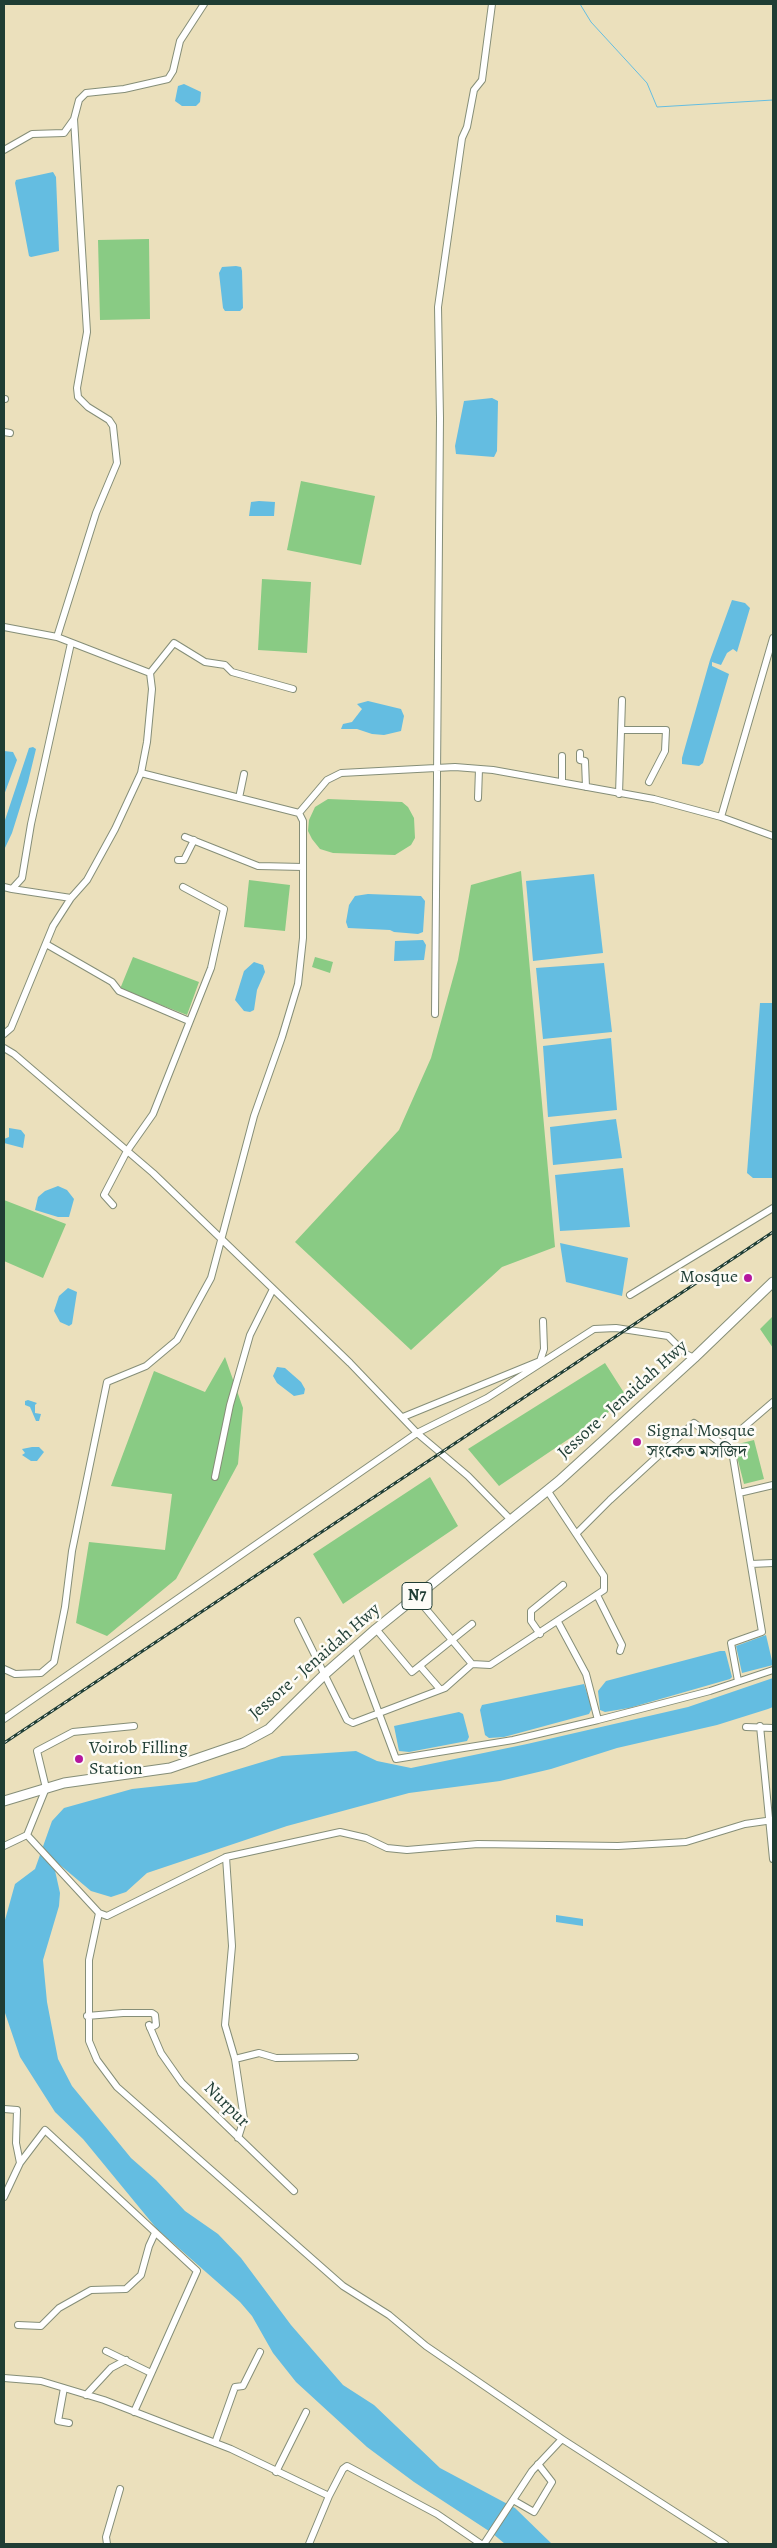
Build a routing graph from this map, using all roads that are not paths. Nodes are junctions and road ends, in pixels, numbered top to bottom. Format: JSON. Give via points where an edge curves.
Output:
{"nodes":[{"id":1,"x":204,"y":4,"type":"edge"},
{"id":2,"x":492,"y":4,"type":"edge"},
{"id":3,"x":74,"y":119,"type":"junction"},
{"id":4,"x":4,"y":150,"type":"edge"},
{"id":5,"x":4,"y":627,"type":"edge"},
{"id":6,"x":57,"y":637,"type":"junction"},
{"id":7,"x":773,"y":638,"type":"edge"},
{"id":8,"x":71,"y":643,"type":"junction"},
{"id":9,"x":150,"y":673,"type":"junction"},
{"id":10,"x":293,"y":689,"type":"dead end"},
{"id":11,"x":622,"y":700,"type":"dead end"},
{"id":12,"x":622,"y":730,"type":"junction"},
{"id":13,"x":580,"y":752,"type":"dead end"},
{"id":14,"x":562,"y":756,"type":"dead end"},
{"id":15,"x":438,"y":769,"type":"junction"},
{"id":16,"x":479,"y":769,"type":"junction"},
{"id":17,"x":141,"y":773,"type":"junction"},
{"id":18,"x":244,"y":774,"type":"dead end"},
{"id":19,"x":562,"y":782,"type":"junction"},
{"id":20,"x":649,"y":782,"type":"dead end"},
{"id":21,"x":586,"y":787,"type":"junction"},
{"id":22,"x":619,"y":794,"type":"junction"},
{"id":23,"x":239,"y":798,"type":"junction"},
{"id":24,"x":478,"y":798,"type":"dead end"},
{"id":25,"x":299,"y":813,"type":"junction"},
{"id":26,"x":721,"y":817,"type":"junction"},
{"id":27,"x":773,"y":836,"type":"edge"},
{"id":28,"x":185,"y":837,"type":"dead end"},
{"id":29,"x":194,"y":840,"type":"junction"},
{"id":30,"x":178,"y":860,"type":"dead end"},
{"id":31,"x":303,"y":867,"type":"junction"},
{"id":32,"x":4,"y":887,"type":"edge"},
{"id":33,"x":183,"y":887,"type":"dead end"},
{"id":34,"x":12,"y":888,"type":"junction"},
{"id":35,"x":71,"y":898,"type":"junction"},
{"id":36,"x":46,"y":944,"type":"junction"},
{"id":37,"x":435,"y":1014,"type":"dead end"},
{"id":38,"x":190,"y":1021,"type":"junction"},
{"id":39,"x":4,"y":1034,"type":"edge"},
{"id":40,"x":4,"y":1048,"type":"edge"},
{"id":41,"x":127,"y":1152,"type":"junction"},
{"id":42,"x":113,"y":1206,"type":"dead end"},
{"id":43,"x":773,"y":1208,"type":"edge"},
{"id":44,"x":220,"y":1238,"type":"junction"},
{"id":45,"x":773,"y":1282,"type":"edge"},
{"id":46,"x":272,"y":1291,"type":"junction"},
{"id":47,"x":630,"y":1295,"type":"dead end"},
{"id":48,"x":543,"y":1321,"type":"dead end"},
{"id":49,"x":694,"y":1358,"type":"junction"},
{"id":50,"x":773,"y":1402,"type":"edge"},
{"id":51,"x":402,"y":1417,"type":"junction"},
{"id":52,"x":417,"y":1433,"type":"junction"},
{"id":53,"x":722,"y":1445,"type":"junction"},
{"id":54,"x":215,"y":1477,"type":"dead end"},
{"id":55,"x":773,"y":1484,"type":"edge"},
{"id":56,"x":547,"y":1490,"type":"junction"},
{"id":57,"x":739,"y":1493,"type":"junction"},
{"id":58,"x":510,"y":1519,"type":"junction"},
{"id":59,"x":577,"y":1533,"type":"junction"},
{"id":60,"x":773,"y":1563,"type":"edge"},
{"id":61,"x":751,"y":1564,"type":"junction"},
{"id":62,"x":563,"y":1585,"type":"dead end"},
{"id":63,"x":597,"y":1595,"type":"junction"},
{"id":64,"x":416,"y":1597,"type":"junction"},
{"id":65,"x":298,"y":1621,"type":"dead end"},
{"id":66,"x":558,"y":1622,"type":"junction"},
{"id":67,"x":472,"y":1624,"type":"dead end"},
{"id":68,"x":376,"y":1630,"type":"junction"},
{"id":69,"x":540,"y":1634,"type":"junction"},
{"id":70,"x":452,"y":1640,"type":"junction"},
{"id":71,"x":355,"y":1649,"type":"junction"},
{"id":72,"x":620,"y":1651,"type":"dead end"},
{"id":73,"x":472,"y":1664,"type":"junction"},
{"id":74,"x":420,"y":1666,"type":"junction"},
{"id":75,"x":4,"y":1669,"type":"edge"},
{"id":76,"x":773,"y":1670,"type":"edge"},
{"id":77,"x":324,"y":1674,"type":"junction"},
{"id":78,"x":738,"y":1681,"type":"junction"},
{"id":79,"x":439,"y":1688,"type":"junction"},
{"id":80,"x":379,"y":1713,"type":"junction"},
{"id":81,"x":4,"y":1719,"type":"edge"},
{"id":82,"x":598,"y":1720,"type":"junction"},
{"id":83,"x":134,"y":1726,"type":"dead end"},
{"id":84,"x":760,"y":1726,"type":"junction"},
{"id":85,"x":746,"y":1727,"type":"dead end"},
{"id":86,"x":773,"y":1728,"type":"edge"},
{"id":87,"x":764,"y":1774,"type":"junction"},
{"id":88,"x":773,"y":1776,"type":"edge"},
{"id":89,"x":46,"y":1788,"type":"junction"},
{"id":90,"x":4,"y":1801,"type":"edge"},
{"id":91,"x":772,"y":1820,"type":"edge"},
{"id":92,"x":27,"y":1835,"type":"junction"},
{"id":93,"x":4,"y":1846,"type":"edge"},
{"id":94,"x":226,"y":1857,"type":"junction"},
{"id":95,"x":773,"y":1859,"type":"edge"},
{"id":96,"x":99,"y":1913,"type":"junction"},
{"id":97,"x":87,"y":2016,"type":"junction"},
{"id":98,"x":355,"y":2057,"type":"dead end"},
{"id":99,"x":235,"y":2059,"type":"junction"},
{"id":100,"x":4,"y":2109,"type":"edge"},
{"id":101,"x":238,"y":2138,"type":"junction"},
{"id":102,"x":20,"y":2163,"type":"junction"},
{"id":103,"x":294,"y":2191,"type":"dead end"},
{"id":104,"x":4,"y":2197,"type":"edge"},
{"id":105,"x":156,"y":2233,"type":"junction"},
{"id":106,"x":18,"y":2325,"type":"dead end"},
{"id":107,"x":106,"y":2350,"type":"dead end"},
{"id":108,"x":260,"y":2352,"type":"dead end"},
{"id":109,"x":126,"y":2360,"type":"junction"},
{"id":110,"x":151,"y":2373,"type":"junction"},
{"id":111,"x":4,"y":2378,"type":"edge"},
{"id":112,"x":64,"y":2388,"type":"junction"},
{"id":113,"x":86,"y":2395,"type":"junction"},
{"id":114,"x":134,"y":2412,"type":"junction"},
{"id":115,"x":306,"y":2412,"type":"dead end"},
{"id":116,"x":69,"y":2424,"type":"dead end"},
{"id":117,"x":562,"y":2439,"type":"junction"},
{"id":118,"x":215,"y":2443,"type":"junction"},
{"id":119,"x":538,"y":2464,"type":"junction"},
{"id":120,"x":276,"y":2472,"type":"junction"},
{"id":121,"x":120,"y":2489,"type":"dead end"},
{"id":122,"x":329,"y":2496,"type":"junction"},
{"id":123,"x":512,"y":2502,"type":"junction"},
{"id":124,"x":107,"y":2544,"type":"edge"},
{"id":125,"x":310,"y":2544,"type":"edge"},
{"id":126,"x":482,"y":2544,"type":"edge"},
{"id":127,"x":725,"y":2544,"type":"edge"}],
"edges":[{"from":1,"to":3,"type":"street","via":[[180,42],[168,79],[124,90],[86,93],[79,100]]},
{"from":2,"to":15,"type":"street","via":[[482,80],[474,90],[462,138],[438,302]]},
{"from":3,"to":4,"type":"street","via":[[64,133],[32,134]]},
{"from":3,"to":6,"type":"street","via":[[87,332],[78,397],[113,426],[117,464],[96,513]]},
{"from":5,"to":6,"type":"street"},
{"from":6,"to":8,"type":"street"},
{"from":7,"to":26,"type":"street"},
{"from":8,"to":9,"type":"street"},
{"from":8,"to":34,"type":"street","via":[[22,878]]},
{"from":9,"to":10,"type":"street","via":[[174,643],[204,662],[225,665],[232,672]]},
{"from":9,"to":17,"type":"street","via":[[152,689]]},
{"from":11,"to":12,"type":"street"},
{"from":12,"to":20,"type":"street","via":[[666,730],[665,751]]},
{"from":12,"to":22,"type":"street"},
{"from":13,"to":21,"type":"street","via":[[580,760],[585,761]]},
{"from":14,"to":19,"type":"street"},
{"from":15,"to":16,"type":"street"},
{"from":15,"to":25,"type":"street","via":[[341,773],[327,780]]},
{"from":15,"to":37,"type":"street"},
{"from":16,"to":19,"type":"street"},
{"from":16,"to":24,"type":"street"},
{"from":17,"to":23,"type":"street"},
{"from":17,"to":35,"type":"street","via":[[87,880]]},
{"from":18,"to":23,"type":"street"},
{"from":19,"to":21,"type":"street"},
{"from":21,"to":22,"type":"street"},
{"from":22,"to":26,"type":"street","via":[[654,799]]},
{"from":23,"to":25,"type":"street"},
{"from":25,"to":31,"type":"street"},
{"from":26,"to":27,"type":"street"},
{"from":28,"to":29,"type":"street"},
{"from":29,"to":30,"type":"street","via":[[184,860]]},
{"from":29,"to":31,"type":"street","via":[[258,866]]},
{"from":31,"to":44,"type":"street","via":[[298,984],[254,1116]]},
{"from":32,"to":34,"type":"street"},
{"from":33,"to":38,"type":"street","via":[[224,909],[211,968]]},
{"from":34,"to":35,"type":"street"},
{"from":35,"to":36,"type":"street"},
{"from":36,"to":38,"type":"street","via":[[112,982],[119,990]]},
{"from":36,"to":39,"type":"street","via":[[11,1028]]},
{"from":38,"to":41,"type":"street","via":[[153,1114]]},
{"from":40,"to":41,"type":"street"},
{"from":41,"to":42,"type":"street","via":[[104,1195]]},
{"from":41,"to":44,"type":"street"},
{"from":43,"to":47,"type":"street"},
{"from":44,"to":46,"type":"street"},
{"from":44,"to":75,"type":"street","via":[[211,1278],[177,1340],[146,1366],[107,1382],[72,1550],[66,1606],[54,1662],[41,1673],[15,1674]]},
{"from":45,"to":49,"type":"highway","name":"Jessore - Jenaidah Hwy","number":"N7"},
{"from":46,"to":51,"type":"street"},
{"from":46,"to":54,"type":"street","via":[[250,1335],[230,1405]]},
{"from":48,"to":51,"type":"street","via":[[544,1350],[540,1361]]},
{"from":49,"to":52,"type":"street","via":[[668,1336],[616,1328],[594,1329],[487,1398]]},
{"from":49,"to":56,"type":"highway","name":"Jessore - Jenaidah Hwy","number":"N7"},
{"from":50,"to":53,"type":"street"},
{"from":51,"to":52,"type":"street"},
{"from":52,"to":58,"type":"street","via":[[468,1476]]},
{"from":52,"to":81,"type":"street"},
{"from":53,"to":57,"type":"street","via":[[732,1451]]},
{"from":53,"to":59,"type":"street","via":[[694,1423]]},
{"from":55,"to":57,"type":"street"},
{"from":56,"to":58,"type":"highway","name":"Jessore - Jenaidah Hwy","number":"N7"},
{"from":56,"to":59,"type":"street"},
{"from":57,"to":61,"type":"street"},
{"from":58,"to":64,"type":"highway","name":"Jessore - Jenaidah Hwy","number":"N7"},
{"from":59,"to":63,"type":"street","via":[[604,1576],[604,1590]]},
{"from":60,"to":61,"type":"street"},
{"from":61,"to":78,"type":"street","via":[[762,1632],[731,1643]]},
{"from":62,"to":69,"type":"street","via":[[531,1611],[531,1621]]},
{"from":63,"to":66,"type":"street"},
{"from":63,"to":72,"type":"street","via":[[622,1644]]},
{"from":64,"to":68,"type":"highway","name":"Jessore - Jenaidah Hwy","number":"N7"},
{"from":64,"to":70,"type":"street"},
{"from":65,"to":77,"type":"street"},
{"from":66,"to":69,"type":"street"},
{"from":66,"to":82,"type":"street","via":[[586,1674]]},
{"from":67,"to":70,"type":"street"},
{"from":68,"to":71,"type":"highway","name":"Jessore - Jenaidah Hwy","number":"N7"},
{"from":68,"to":74,"type":"street","via":[[412,1672]]},
{"from":69,"to":73,"type":"street","via":[[490,1665]]},
{"from":70,"to":73,"type":"street"},
{"from":70,"to":74,"type":"street"},
{"from":71,"to":77,"type":"highway","name":"Jessore - Jenaidah Hwy","number":"N7"},
{"from":71,"to":80,"type":"street"},
{"from":73,"to":79,"type":"street","via":[[445,1688]]},
{"from":74,"to":79,"type":"street"},
{"from":76,"to":78,"type":"street"},
{"from":77,"to":80,"type":"street","via":[[347,1720],[353,1723]]},
{"from":77,"to":89,"type":"highway","name":"Jessore - Jenaidah Hwy","number":"N7","via":[[269,1729],[243,1743],[170,1768]]},
{"from":78,"to":82,"type":"street"},
{"from":79,"to":80,"type":"street"},
{"from":80,"to":82,"type":"street","via":[[396,1759],[513,1740]]},
{"from":83,"to":89,"type":"street","via":[[73,1732],[37,1751]]},
{"from":84,"to":85,"type":"street"},
{"from":84,"to":86,"type":"street"},
{"from":84,"to":87,"type":"street"},
{"from":87,"to":88,"type":"street"},
{"from":87,"to":91,"type":"street"},
{"from":89,"to":90,"type":"highway","name":"Jessore - Jenaidah Hwy","number":"N7"},
{"from":89,"to":92,"type":"street"},
{"from":91,"to":94,"type":"street","via":[[745,1824],[686,1842],[618,1846],[478,1844],[407,1850],[387,1848],[366,1838],[340,1832]]},
{"from":91,"to":95,"type":"street"},
{"from":92,"to":93,"type":"street"},
{"from":92,"to":96,"type":"street"},
{"from":94,"to":96,"type":"street","via":[[131,1902],[113,1915]]},
{"from":94,"to":99,"type":"street","via":[[232,1946],[225,2025]]},
{"from":96,"to":97,"type":"street","via":[[89,1960]]},
{"from":97,"to":101,"type":"street","name":"Nurpur","via":[[155,2015],[156,2025],[150,2027],[161,2053],[182,2083]]},
{"from":97,"to":117,"type":"street","via":[[89,2042],[117,2087],[343,2286],[389,2315],[426,2346]]},
{"from":98,"to":99,"type":"street","via":[[276,2058],[259,2053]]},
{"from":99,"to":101,"type":"street","via":[[244,2119]]},
{"from":100,"to":102,"type":"street","via":[[17,2110],[16,2143]]},
{"from":101,"to":103,"type":"street","name":"Nurpur"},
{"from":102,"to":104,"type":"street"},
{"from":102,"to":105,"type":"street","via":[[45,2130]]},
{"from":105,"to":106,"type":"street","via":[[141,2275],[126,2289],[91,2290],[59,2308],[41,2326]]},
{"from":105,"to":110,"type":"street","via":[[197,2271]]},
{"from":107,"to":109,"type":"street"},
{"from":108,"to":118,"type":"street","via":[[243,2386],[235,2387]]},
{"from":109,"to":110,"type":"street"},
{"from":109,"to":113,"type":"street","via":[[111,2368]]},
{"from":110,"to":114,"type":"street"},
{"from":111,"to":112,"type":"street","via":[[41,2381]]},
{"from":112,"to":113,"type":"street"},
{"from":112,"to":116,"type":"street","via":[[58,2421]]},
{"from":113,"to":114,"type":"street"},
{"from":114,"to":118,"type":"street"},
{"from":115,"to":120,"type":"street"},
{"from":117,"to":119,"type":"street"},
{"from":117,"to":127,"type":"street"},
{"from":118,"to":120,"type":"street"},
{"from":119,"to":123,"type":"street"},
{"from":119,"to":123,"type":"street","via":[[552,2482],[534,2512]]},
{"from":120,"to":122,"type":"street"},
{"from":121,"to":124,"type":"street","via":[[106,2537]]},
{"from":122,"to":125,"type":"street"},
{"from":122,"to":126,"type":"street","via":[[347,2466],[437,2514]]},
{"from":123,"to":126,"type":"street"}]}
